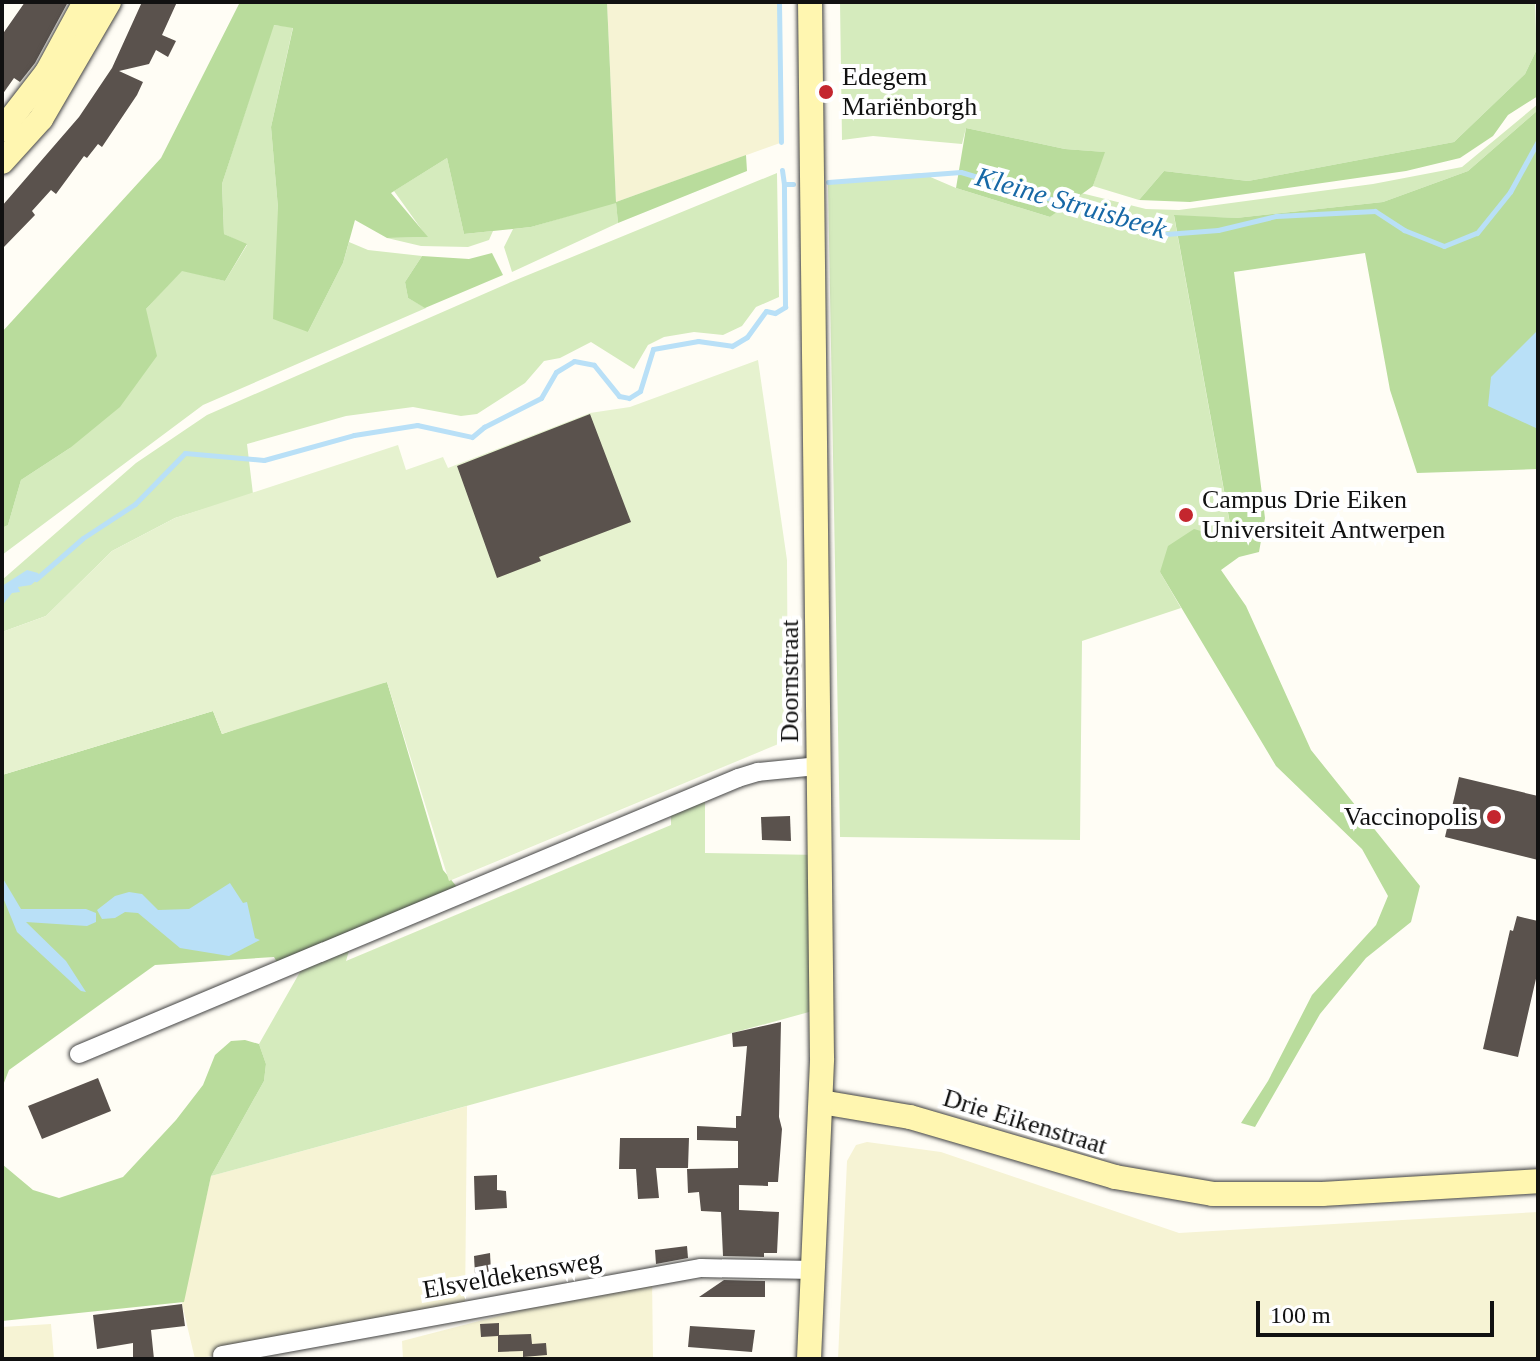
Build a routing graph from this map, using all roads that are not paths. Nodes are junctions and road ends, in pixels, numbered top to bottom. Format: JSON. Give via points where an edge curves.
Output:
{"nodes":[{"id":1,"x":85,"y":2,"type":"edge"},
{"id":2,"x":109,"y":2,"type":"edge"},
{"id":3,"x":810,"y":2,"type":"edge"},
{"id":4,"x":2,"y":130,"type":"edge"},
{"id":5,"x":2,"y":162,"type":"edge"},
{"id":6,"x":818,"y":766,"type":"junction"},
{"id":7,"x":79,"y":1054,"type":"dead end"},
{"id":8,"x":821,"y":1102,"type":"junction"},
{"id":9,"x":1538,"y":1181,"type":"edge"},
{"id":10,"x":814,"y":1270,"type":"junction"},
{"id":11,"x":222,"y":1355,"type":"dead end"},
{"id":12,"x":809,"y":1359,"type":"edge"}],
"edges":[{"from":1,"to":4,"type":"street","via":[[47,72]]},
{"from":2,"to":5,"type":"street","via":[[41,119]]},
{"from":3,"to":6,"type":"street","name":"Doornstraat"},
{"from":6,"to":7,"type":"street","via":[[738,778]]},
{"from":6,"to":8,"type":"street","name":"Doornstraat"},
{"from":8,"to":9,"type":"street","name":"Drie Eikenstraat","via":[[910,1117],[1115,1177],[1322,1194]]},
{"from":8,"to":10,"type":"street","name":"Doornstraat"},
{"from":10,"to":11,"type":"street","name":"Elsveldekensweg","via":[[701,1268]]},
{"from":10,"to":12,"type":"street","name":"Doornstraat"}]}
